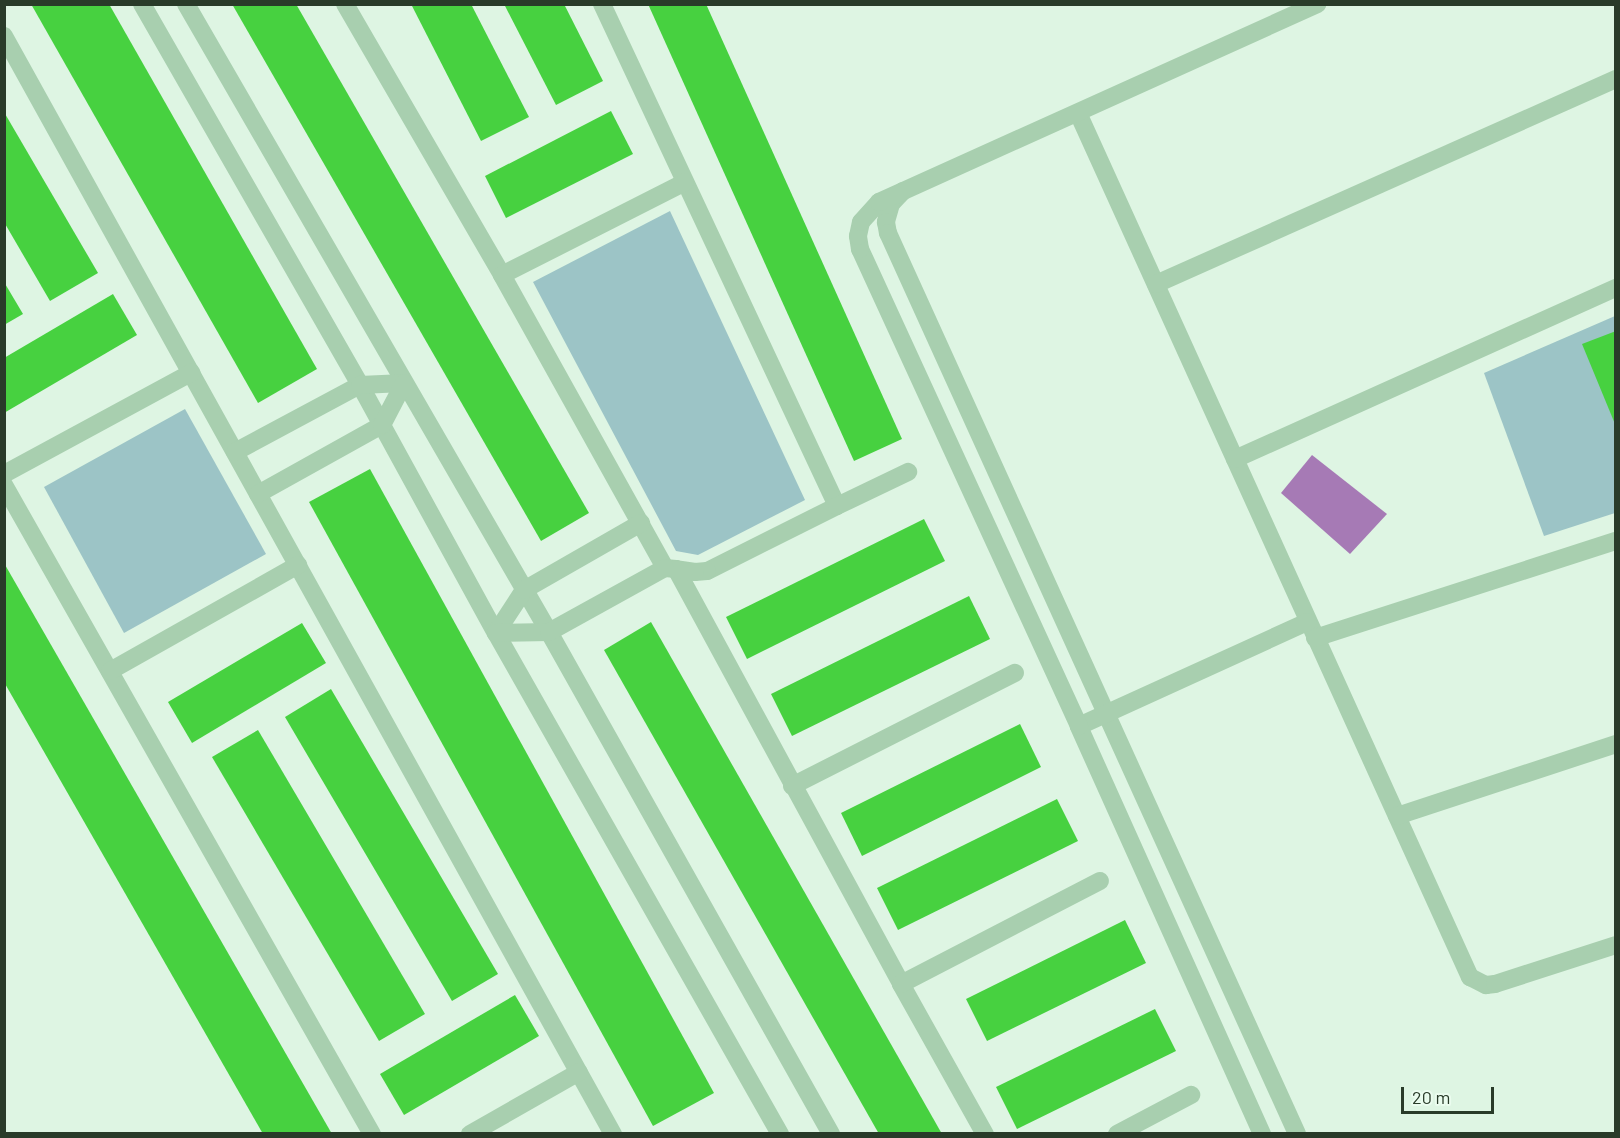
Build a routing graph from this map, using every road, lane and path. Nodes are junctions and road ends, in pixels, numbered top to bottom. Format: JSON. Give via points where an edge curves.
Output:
{"nodes":[{"id":1,"x":142,"y":4,"type":"edge"},
{"id":2,"x":186,"y":4,"type":"edge"},
{"id":3,"x":345,"y":4,"type":"edge"},
{"id":4,"x":602,"y":4,"type":"edge"},
{"id":5,"x":1317,"y":4,"type":"edge"},
{"id":6,"x":4,"y":36,"type":"edge"},
{"id":7,"x":1616,"y":79,"type":"edge"},
{"id":8,"x":1078,"y":113,"type":"junction"},
{"id":9,"x":684,"y":182,"type":"junction"},
{"id":10,"x":903,"y":191,"type":"junction"},
{"id":11,"x":502,"y":275,"type":"junction"},
{"id":12,"x":1156,"y":284,"type":"junction"},
{"id":13,"x":1616,"y":288,"type":"edge"},
{"id":14,"x":191,"y":373,"type":"junction"},
{"id":15,"x":404,"y":383,"type":"junction"},
{"id":16,"x":360,"y":385,"type":"junction"},
{"id":17,"x":382,"y":425,"type":"junction"},
{"id":18,"x":236,"y":452,"type":"junction"},
{"id":19,"x":1234,"y":459,"type":"junction"},
{"id":20,"x":908,"y":472,"type":"dead end"},
{"id":21,"x":4,"y":474,"type":"edge"},
{"id":22,"x":4,"y":485,"type":"edge"},
{"id":23,"x":258,"y":494,"type":"junction"},
{"id":24,"x":837,"y":506,"type":"junction"},
{"id":25,"x":641,"y":522,"type":"junction"},
{"id":26,"x":1616,"y":541,"type":"edge"},
{"id":27,"x":298,"y":564,"type":"junction"},
{"id":28,"x":671,"y":569,"type":"junction"},
{"id":29,"x":524,"y":590,"type":"junction"},
{"id":30,"x":1311,"y":630,"type":"junction"},
{"id":31,"x":549,"y":632,"type":"junction"},
{"id":32,"x":496,"y":633,"type":"junction"},
{"id":33,"x":110,"y":671,"type":"junction"},
{"id":34,"x":1016,"y":673,"type":"dead end"},
{"id":35,"x":1108,"y":714,"type":"junction"},
{"id":36,"x":1079,"y":726,"type":"junction"},
{"id":37,"x":1616,"y":744,"type":"edge"},
{"id":38,"x":792,"y":786,"type":"junction"},
{"id":39,"x":1397,"y":816,"type":"junction"},
{"id":40,"x":1100,"y":881,"type":"dead end"},
{"id":41,"x":1616,"y":945,"type":"edge"},
{"id":42,"x":901,"y":984,"type":"junction"},
{"id":43,"x":579,"y":1072,"type":"junction"},
{"id":44,"x":1191,"y":1095,"type":"dead end"},
{"id":45,"x":372,"y":1134,"type":"edge"},
{"id":46,"x":470,"y":1134,"type":"edge"},
{"id":47,"x":613,"y":1134,"type":"edge"},
{"id":48,"x":780,"y":1134,"type":"edge"},
{"id":49,"x":831,"y":1134,"type":"edge"},
{"id":50,"x":985,"y":1134,"type":"edge"},
{"id":51,"x":1117,"y":1134,"type":"edge"},
{"id":52,"x":1262,"y":1134,"type":"edge"},
{"id":53,"x":1297,"y":1134,"type":"edge"}],
"edges":[{"from":1,"to":16,"type":"street"},
{"from":2,"to":15,"type":"street"},
{"from":3,"to":11,"type":"street"},
{"from":4,"to":9,"type":"street"},
{"from":5,"to":8,"type":"street"},
{"from":6,"to":14,"type":"street"},
{"from":7,"to":12,"type":"street"},
{"from":8,"to":10,"type":"street"},
{"from":8,"to":12,"type":"street"},
{"from":9,"to":11,"type":"street"},
{"from":9,"to":24,"type":"street"},
{"from":10,"to":35,"type":"street","via":[[891,204],[886,222],[888,233]]},
{"from":10,"to":36,"type":"street","via":[[869,211],[861,222],[860,249]]},
{"from":11,"to":25,"type":"street"},
{"from":12,"to":19,"type":"street"},
{"from":13,"to":19,"type":"street"},
{"from":14,"to":18,"type":"street"},
{"from":14,"to":21,"type":"street"},
{"from":15,"to":16,"type":"street"},
{"from":15,"to":17,"type":"street"},
{"from":15,"to":29,"type":"street"},
{"from":16,"to":17,"type":"street"},
{"from":16,"to":18,"type":"street"},
{"from":17,"to":23,"type":"street"},
{"from":17,"to":32,"type":"street"},
{"from":18,"to":23,"type":"street"},
{"from":19,"to":30,"type":"street"},
{"from":20,"to":24,"type":"street"},
{"from":22,"to":33,"type":"street"},
{"from":23,"to":27,"type":"street"},
{"from":24,"to":28,"type":"street","via":[[706,571]]},
{"from":25,"to":28,"type":"street"},
{"from":25,"to":29,"type":"street"},
{"from":26,"to":30,"type":"street"},
{"from":27,"to":33,"type":"street"},
{"from":27,"to":43,"type":"street"},
{"from":28,"to":31,"type":"street"},
{"from":28,"to":38,"type":"street"},
{"from":29,"to":31,"type":"street"},
{"from":29,"to":32,"type":"street"},
{"from":30,"to":35,"type":"street"},
{"from":30,"to":39,"type":"street"},
{"from":31,"to":32,"type":"street"},
{"from":31,"to":49,"type":"street"},
{"from":32,"to":48,"type":"street"},
{"from":33,"to":45,"type":"street"},
{"from":34,"to":38,"type":"street"},
{"from":35,"to":36,"type":"street"},
{"from":35,"to":53,"type":"street"},
{"from":36,"to":52,"type":"street"},
{"from":37,"to":39,"type":"street"},
{"from":38,"to":42,"type":"street"},
{"from":39,"to":41,"type":"street","via":[[1464,968],[1476,981],[1495,984]]},
{"from":40,"to":42,"type":"street"},
{"from":42,"to":50,"type":"street"},
{"from":43,"to":46,"type":"street"},
{"from":43,"to":47,"type":"street"},
{"from":44,"to":51,"type":"street"}]}
